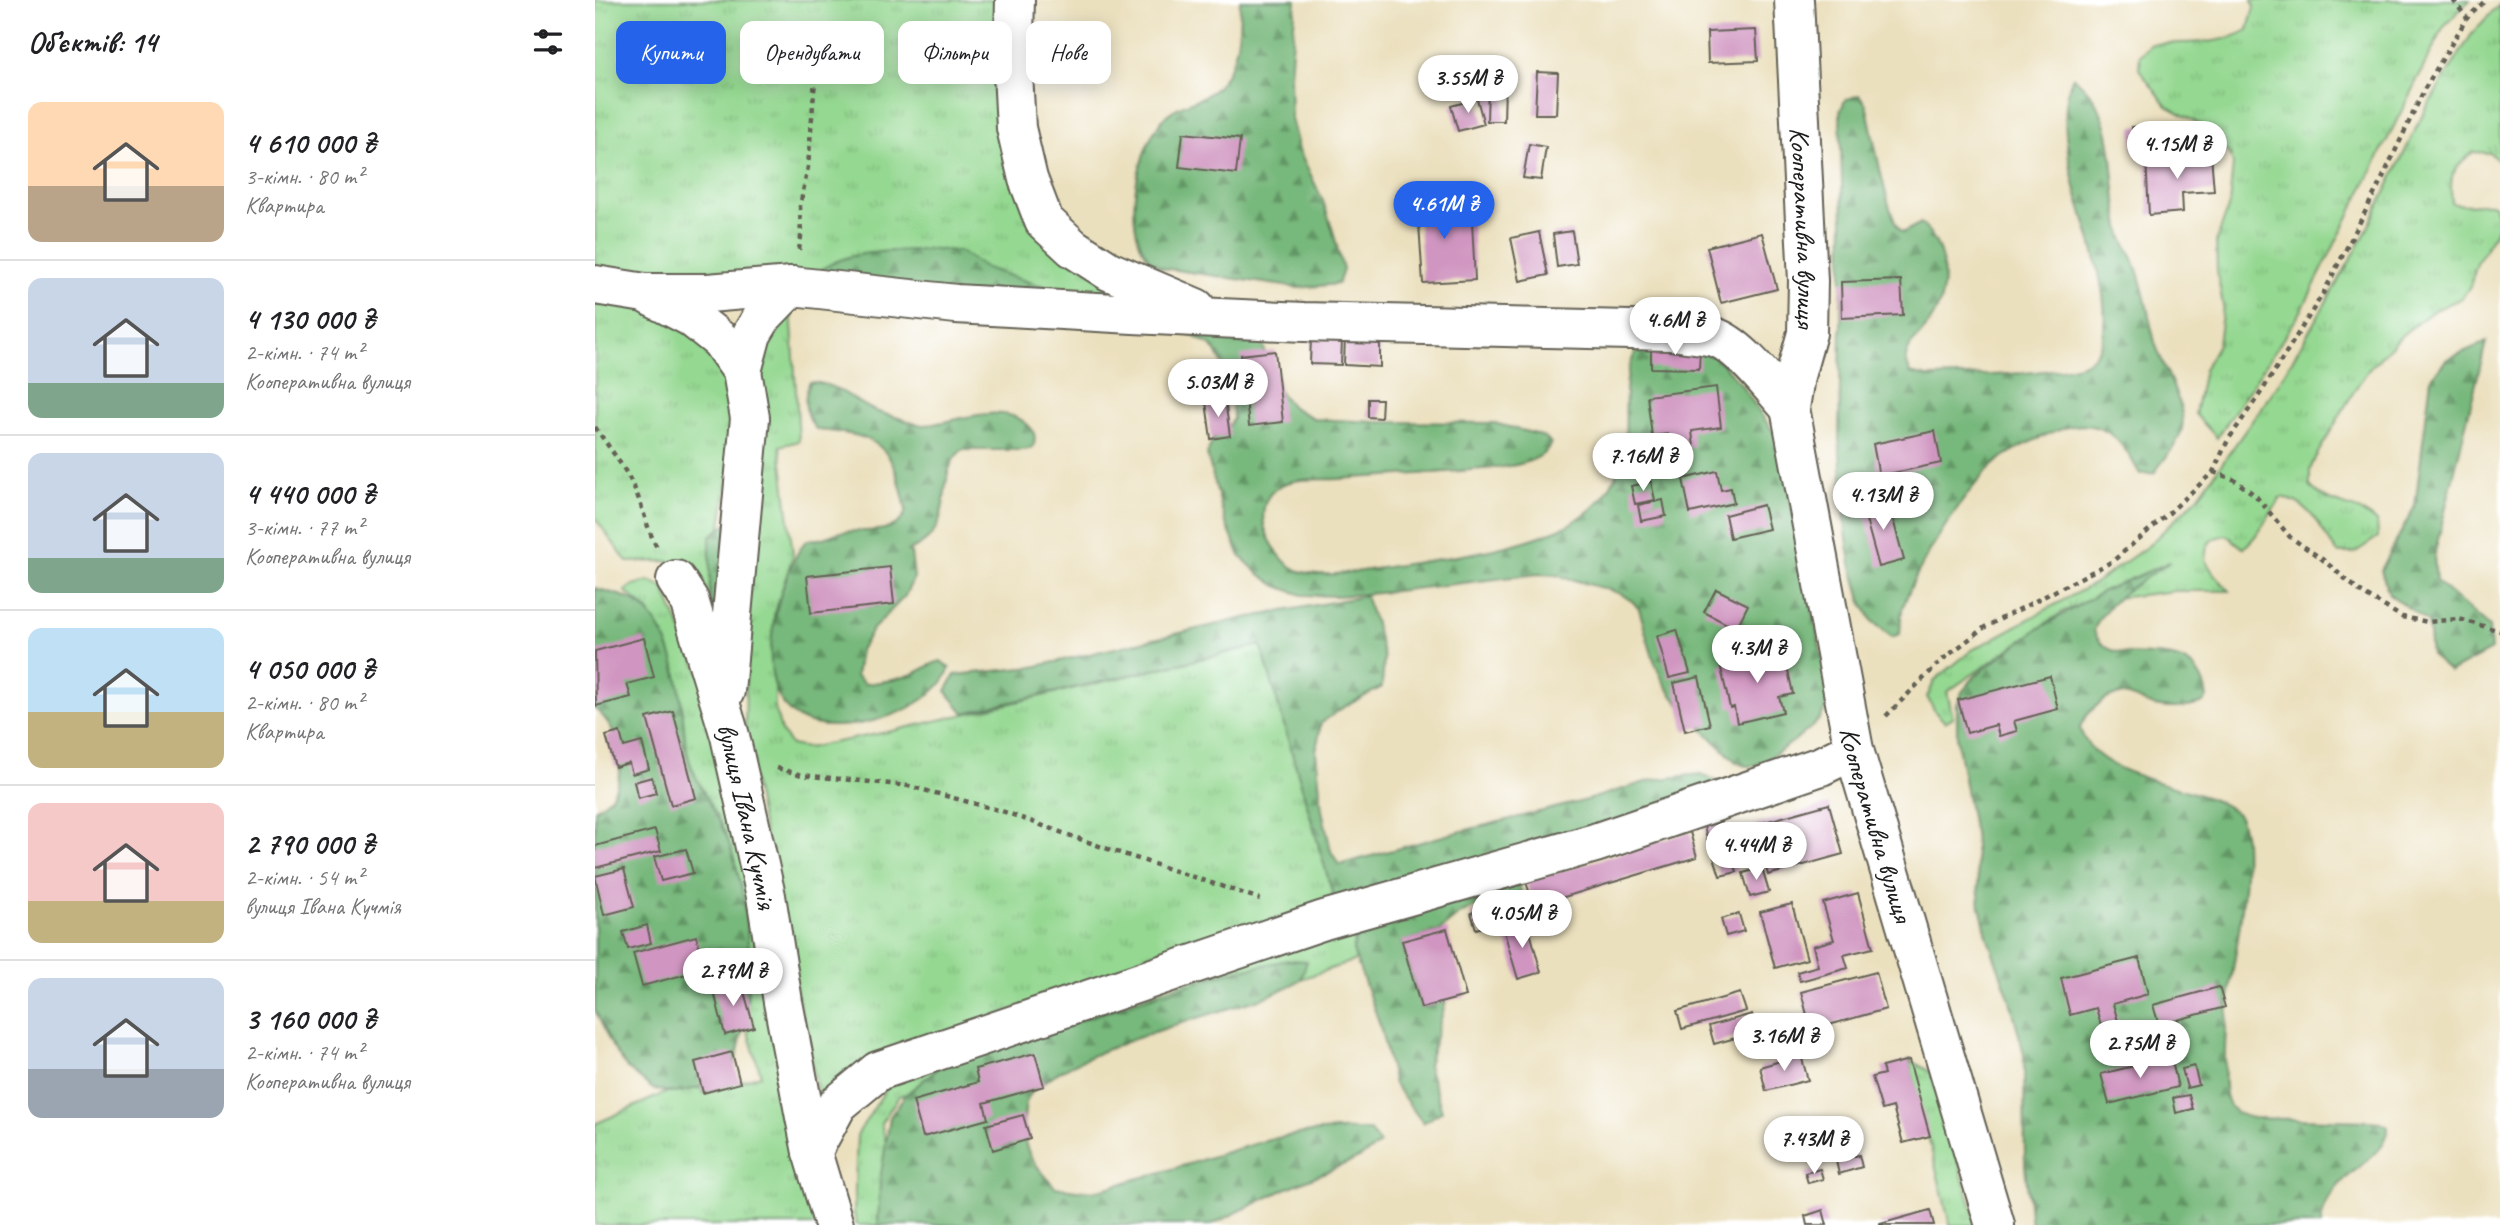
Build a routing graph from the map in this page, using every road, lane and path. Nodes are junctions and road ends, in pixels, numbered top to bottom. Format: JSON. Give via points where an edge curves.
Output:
{"nodes":[{"id":1,"x":1014,"y":0,"type":"edge"},
{"id":2,"x":1794,"y":0,"type":"edge"},
{"id":3,"x":2453,"y":0,"type":"edge"},
{"id":4,"x":2486,"y":0,"type":"edge"},
{"id":5,"x":2467,"y":18,"type":"junction"},
{"id":6,"x":815,"y":84,"type":"edge"},
{"id":7,"x":595,"y":285,"type":"edge"},
{"id":8,"x":792,"y":286,"type":"junction"},
{"id":9,"x":645,"y":293,"type":"junction"},
{"id":10,"x":1217,"y":317,"type":"junction"},
{"id":11,"x":742,"y":371,"type":"junction"},
{"id":12,"x":1790,"y":408,"type":"junction"},
{"id":13,"x":595,"y":426,"type":"edge"},
{"id":14,"x":2213,"y":471,"type":"junction"},
{"id":15,"x":676,"y":580,"type":"joint"},
{"id":16,"x":2500,"y":631,"type":"edge"},
{"id":17,"x":723,"y":711,"type":"junction"},
{"id":18,"x":733,"y":747,"type":"junction"},
{"id":19,"x":1854,"y":750,"type":"junction"},
{"id":20,"x":1261,"y":899,"type":"dead end"},
{"id":21,"x":812,"y":1152,"type":"junction"},
{"id":22,"x":834,"y":1225,"type":"edge"},
{"id":23,"x":1994,"y":1225,"type":"edge"}],
"edges":[{"from":1,"to":10,"type":"street","via":[[1016,128],[1044,221],[1073,248],[1109,271]]},
{"from":2,"to":12,"type":"street","name":"Кооперативна вулиця","via":[[1808,281],[1807,333]]},
{"from":3,"to":5,"type":"path"},
{"from":4,"to":5,"type":"path"},
{"from":5,"to":14,"type":"path","via":[[2425,88],[2324,292],[2228,440]]},
{"from":6,"to":8,"type":"path"},
{"from":7,"to":9,"type":"street"},
{"from":8,"to":9,"type":"street"},
{"from":8,"to":10,"type":"street","via":[[956,304]]},
{"from":8,"to":11,"type":"street","via":[[752,334]]},
{"from":9,"to":11,"type":"street","via":[[691,317],[720,340]]},
{"from":10,"to":12,"type":"street","via":[[1700,335],[1731,346]]},
{"from":11,"to":17,"type":"street","via":[[750,418]]},
{"from":12,"to":19,"type":"street","name":"Кооперативна вулиця"},
{"from":13,"to":15,"type":"path","via":[[638,496],[648,532]]},
{"from":14,"to":16,"type":"path","via":[[2255,495],[2290,537],[2362,593],[2402,617],[2428,622],[2459,619]]},
{"from":14,"to":19,"type":"path","via":[[2113,561],[1985,627],[1942,660]]},
{"from":15,"to":17,"type":"street","name":"вулиця Івана Кучмія","via":[[689,600]]},
{"from":17,"to":18,"type":"street","name":"вулиця Івана Кучмія"},
{"from":18,"to":20,"type":"path","via":[[761,764],[802,775],[909,786],[1002,811]]},
{"from":18,"to":21,"type":"street","name":"вулиця Івана Кучмія","via":[[766,896]]},
{"from":19,"to":21,"type":"street","via":[[1821,766],[1595,843],[1324,920],[878,1071],[838,1104]]},
{"from":19,"to":23,"type":"street","name":"Кооперативна вулиця"},
{"from":21,"to":22,"type":"street","name":"вулиця Івана Кучмія"}]}
